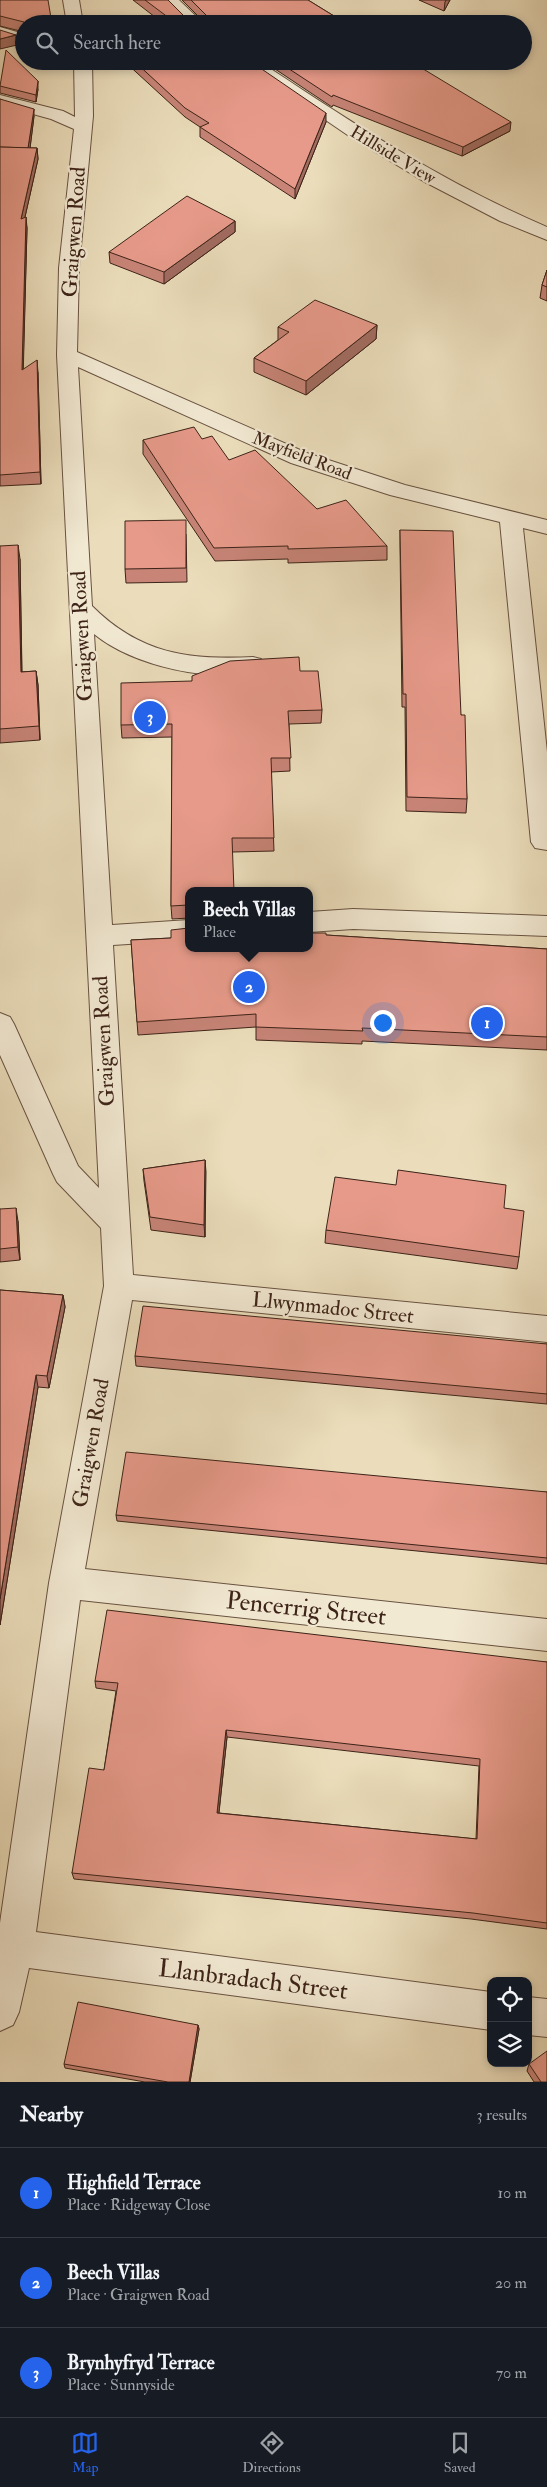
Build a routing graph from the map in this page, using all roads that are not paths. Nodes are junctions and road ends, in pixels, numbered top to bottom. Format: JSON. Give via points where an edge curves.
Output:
{"nodes":[{"id":1,"x":71,"y":0,"type":"edge"},
{"id":2,"x":169,"y":0,"type":"edge"},
{"id":3,"x":74,"y":15,"type":"edge"},
{"id":4,"x":186,"y":15,"type":"edge"},
{"id":5,"x":0,"y":32,"type":"edge"},
{"id":6,"x":15,"y":37,"type":"edge"},
{"id":7,"x":82,"y":70,"type":"edge"},
{"id":8,"x":261,"y":70,"type":"edge"},
{"id":9,"x":0,"y":100,"type":"edge"},
{"id":10,"x":83,"y":126,"type":"junction"},
{"id":11,"x":547,"y":234,"type":"edge"},
{"id":12,"x":67,"y":355,"type":"junction"},
{"id":13,"x":511,"y":519,"type":"junction"},
{"id":14,"x":547,"y":527,"type":"edge"},
{"id":15,"x":81,"y":608,"type":"junction"},
{"id":16,"x":275,"y":663,"type":"edge"},
{"id":17,"x":544,"y":842,"type":"dead end"},
{"id":18,"x":313,"y":922,"type":"edge"},
{"id":19,"x":547,"y":926,"type":"edge"},
{"id":20,"x":185,"y":930,"type":"edge"},
{"id":21,"x":98,"y":936,"type":"junction"},
{"id":22,"x":0,"y":1024,"type":"edge"},
{"id":23,"x":115,"y":1223,"type":"junction"},
{"id":24,"x":119,"y":1286,"type":"junction"},
{"id":25,"x":547,"y":1329,"type":"edge"},
{"id":26,"x":66,"y":1583,"type":"junction"},
{"id":27,"x":547,"y":1635,"type":"edge"},
{"id":28,"x":14,"y":1948,"type":"junction"},
{"id":29,"x":487,"y":2010,"type":"edge"},
{"id":30,"x":0,"y":2012,"type":"edge"},
{"id":31,"x":532,"y":2016,"type":"edge"},
{"id":32,"x":547,"y":2018,"type":"edge"}],
"edges":[{"from":1,"to":3,"type":"street"},
{"from":2,"to":4,"type":"street"},
{"from":5,"to":6,"type":"street"},
{"from":7,"to":10,"type":"street","name":"Graigwen Road"},
{"from":8,"to":11,"type":"street","name":"Hillside View","via":[[457,193]]},
{"from":9,"to":10,"type":"street","via":[[57,115]]},
{"from":10,"to":12,"type":"street","name":"Graigwen Road","via":[[69,268]]},
{"from":12,"to":13,"type":"street","name":"Mayfield Road","via":[[299,458],[398,490]]},
{"from":12,"to":15,"type":"street","name":"Graigwen Road"},
{"from":13,"to":14,"type":"street","name":"Mayfield Road"},
{"from":13,"to":17,"type":"street"},
{"from":15,"to":16,"type":"street","via":[[109,634],[138,652],[174,662],[216,667]]},
{"from":15,"to":21,"type":"street","name":"Graigwen Road"},
{"from":18,"to":19,"type":"street","via":[[353,920]]},
{"from":20,"to":21,"type":"street"},
{"from":21,"to":23,"type":"street","name":"Graigwen Road"},
{"from":22,"to":23,"type":"street","via":[[68,1174]]},
{"from":23,"to":24,"type":"street","name":"Graigwen Road"},
{"from":24,"to":25,"type":"street","name":"Llwynmadoc Street"},
{"from":24,"to":26,"type":"street","name":"Graigwen Road"},
{"from":26,"to":27,"type":"street","name":"Pencerrig Street"},
{"from":26,"to":28,"type":"street","name":"Graigwen Road"},
{"from":28,"to":29,"type":"street","name":"Llanbradach Street"},
{"from":28,"to":30,"type":"street","name":"Graigwen Road"},
{"from":31,"to":32,"type":"street"}]}
